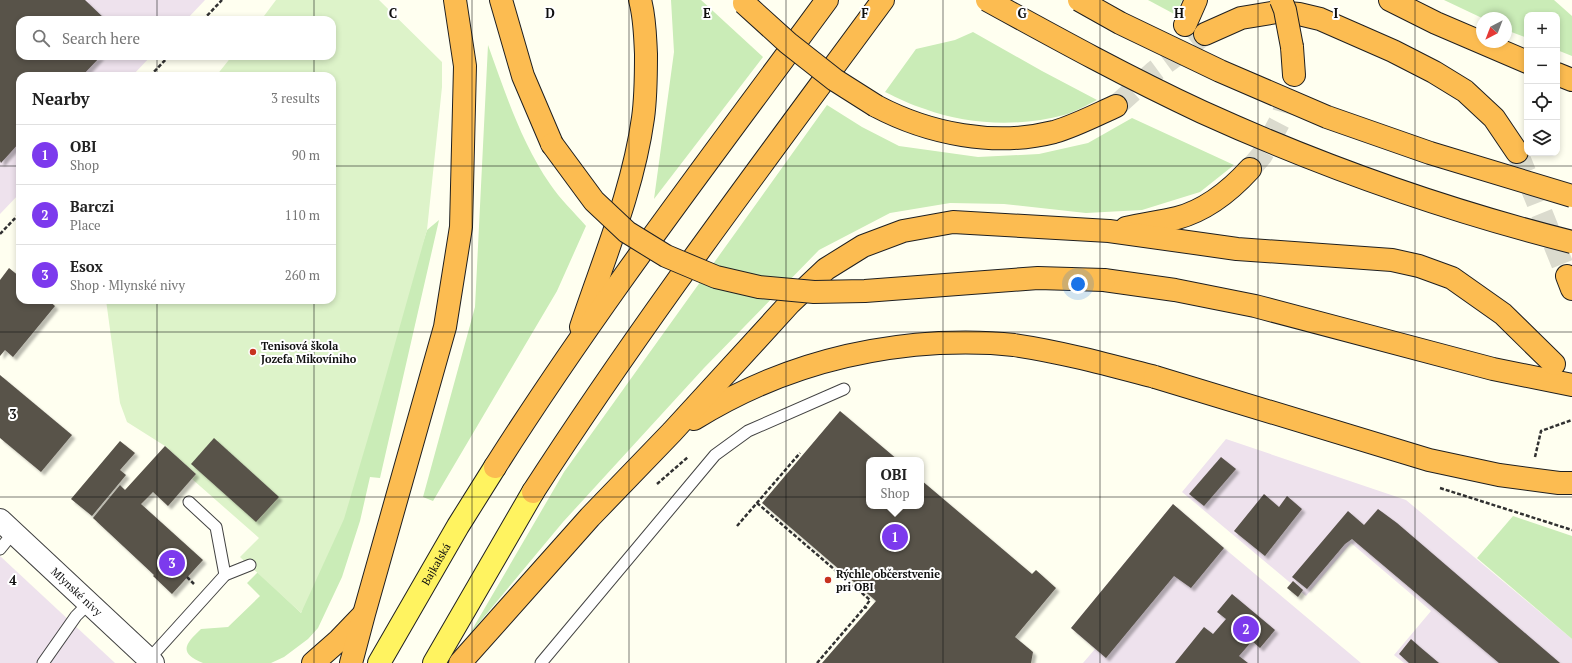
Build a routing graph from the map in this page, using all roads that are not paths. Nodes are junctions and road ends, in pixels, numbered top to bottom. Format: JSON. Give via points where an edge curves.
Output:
{"nodes":[{"id":1,"x":455,"y":0,"type":"edge"},
{"id":2,"x":501,"y":0,"type":"edge"},
{"id":3,"x":640,"y":0,"type":"edge"},
{"id":4,"x":827,"y":0,"type":"edge"},
{"id":5,"x":882,"y":0,"type":"edge"},
{"id":6,"x":987,"y":0,"type":"edge"},
{"id":7,"x":1079,"y":0,"type":"edge"},
{"id":8,"x":1196,"y":0,"type":"edge"},
{"id":9,"x":1281,"y":0,"type":"edge"},
{"id":10,"x":1390,"y":0,"type":"edge"},
{"id":11,"x":742,"y":2,"type":"edge"},
{"id":12,"x":1185,"y":25,"type":"tunnel mouth"},
{"id":13,"x":1205,"y":34,"type":"tunnel mouth"},
{"id":14,"x":1524,"y":61,"type":"edge"},
{"id":15,"x":1294,"y":75,"type":"tunnel mouth"},
{"id":16,"x":1560,"y":75,"type":"edge"},
{"id":17,"x":1572,"y":80,"type":"edge"},
{"id":18,"x":1116,"y":106,"type":"tunnel mouth"},
{"id":19,"x":1517,"y":152,"type":"tunnel mouth"},
{"id":20,"x":1250,"y":169,"type":"tunnel mouth"},
{"id":21,"x":1572,"y":196,"type":"edge"},
{"id":22,"x":1109,"y":231,"type":"junction"},
{"id":23,"x":1572,"y":242,"type":"edge"},
{"id":24,"x":572,"y":352,"type":"junction"},
{"id":25,"x":1554,"y":364,"type":"dead end"},
{"id":26,"x":1572,"y":385,"type":"edge"},
{"id":27,"x":844,"y":390,"type":"dead end"},
{"id":28,"x":672,"y":432,"type":"junction"},
{"id":29,"x":495,"y":467,"type":"joint"},
{"id":30,"x":1572,"y":483,"type":"edge"},
{"id":31,"x":533,"y":492,"type":"joint"},
{"id":32,"x":189,"y":502,"type":"dead end"},
{"id":33,"x":4,"y":534,"type":"edge"},
{"id":34,"x":250,"y":565,"type":"dead end"},
{"id":35,"x":225,"y":575,"type":"junction"},
{"id":36,"x":88,"y":603,"type":"junction"},
{"id":37,"x":364,"y":614,"type":"junction"},
{"id":38,"x":151,"y":661,"type":"edge"},
{"id":39,"x":42,"y":663,"type":"edge"},
{"id":40,"x":313,"y":663,"type":"edge"},
{"id":41,"x":351,"y":663,"type":"edge"},
{"id":42,"x":380,"y":663,"type":"edge"},
{"id":43,"x":434,"y":663,"type":"edge"},
{"id":44,"x":460,"y":663,"type":"edge"},
{"id":45,"x":541,"y":663,"type":"edge"}],
"edges":[{"from":1,"to":37,"type":"highway","via":[[465,66],[460,227],[445,327]]},
{"from":2,"to":26,"type":"highway","bridge":true,"via":[[523,76],[552,144],[594,201],[627,232],[666,256],[723,278],[759,287],[814,292],[865,291],[1038,278],[1104,280],[1175,290],[1255,306],[1493,369]]},
{"from":3,"to":24,"type":"highway","via":[[645,18],[646,76],[642,124],[622,206]]},
{"from":4,"to":24,"type":"highway","via":[[625,275]]},
{"from":5,"to":31,"type":"highway","via":[[576,424]]},
{"from":6,"to":23,"type":"highway","bridge":true,"via":[[1097,60],[1202,112],[1312,160],[1416,196]]},
{"from":7,"to":21,"type":"highway","bridge":true,"via":[[1120,23],[1220,71],[1327,117],[1430,154]]},
{"from":8,"to":12,"type":"highway"},
{"from":9,"to":15,"type":"highway","bridge":true,"via":[[1292,47]]},
{"from":10,"to":14,"type":"highway"},
{"from":11,"to":18,"type":"highway","bridge":true,"via":[[835,80],[893,115],[944,131],[986,138],[1018,138],[1054,132]]},
{"from":13,"to":19,"type":"highway","via":[[1241,18],[1277,12],[1320,19],[1393,51],[1465,91],[1494,118]]},
{"from":16,"to":17,"type":"highway"},
{"from":20,"to":22,"type":"highway","via":[[1234,186],[1206,207],[1178,218]]},
{"from":22,"to":25,"type":"highway","via":[[1237,249],[1392,260],[1419,266],[1452,278],[1503,314]]},
{"from":22,"to":28,"type":"highway","via":[[953,222],[903,231],[863,246],[826,269],[790,303]]},
{"from":24,"to":29,"type":"highway"},
{"from":27,"to":45,"type":"lane","via":[[748,431],[715,455]]},
{"from":28,"to":30,"type":"highway","bridge":true,"via":[[722,402],[807,366],[857,353],[910,345],[966,342],[1013,345],[1076,356],[1155,377],[1429,460],[1499,475]]},
{"from":28,"to":44,"type":"highway","via":[[590,517]]},
{"from":29,"to":42,"type":"main road","name":"Bajkalská","via":[[458,526]]},
{"from":31,"to":43,"type":"main road"},
{"from":32,"to":35,"type":"lane","via":[[216,527]]},
{"from":33,"to":36,"type":"street","name":"Mlynské nivy"},
{"from":34,"to":35,"type":"lane"},
{"from":35,"to":38,"type":"lane"},
{"from":36,"to":38,"type":"street","name":"Mlynské nivy"},
{"from":36,"to":39,"type":"lane"},
{"from":37,"to":40,"type":"highway"},
{"from":37,"to":41,"type":"highway"}]}
